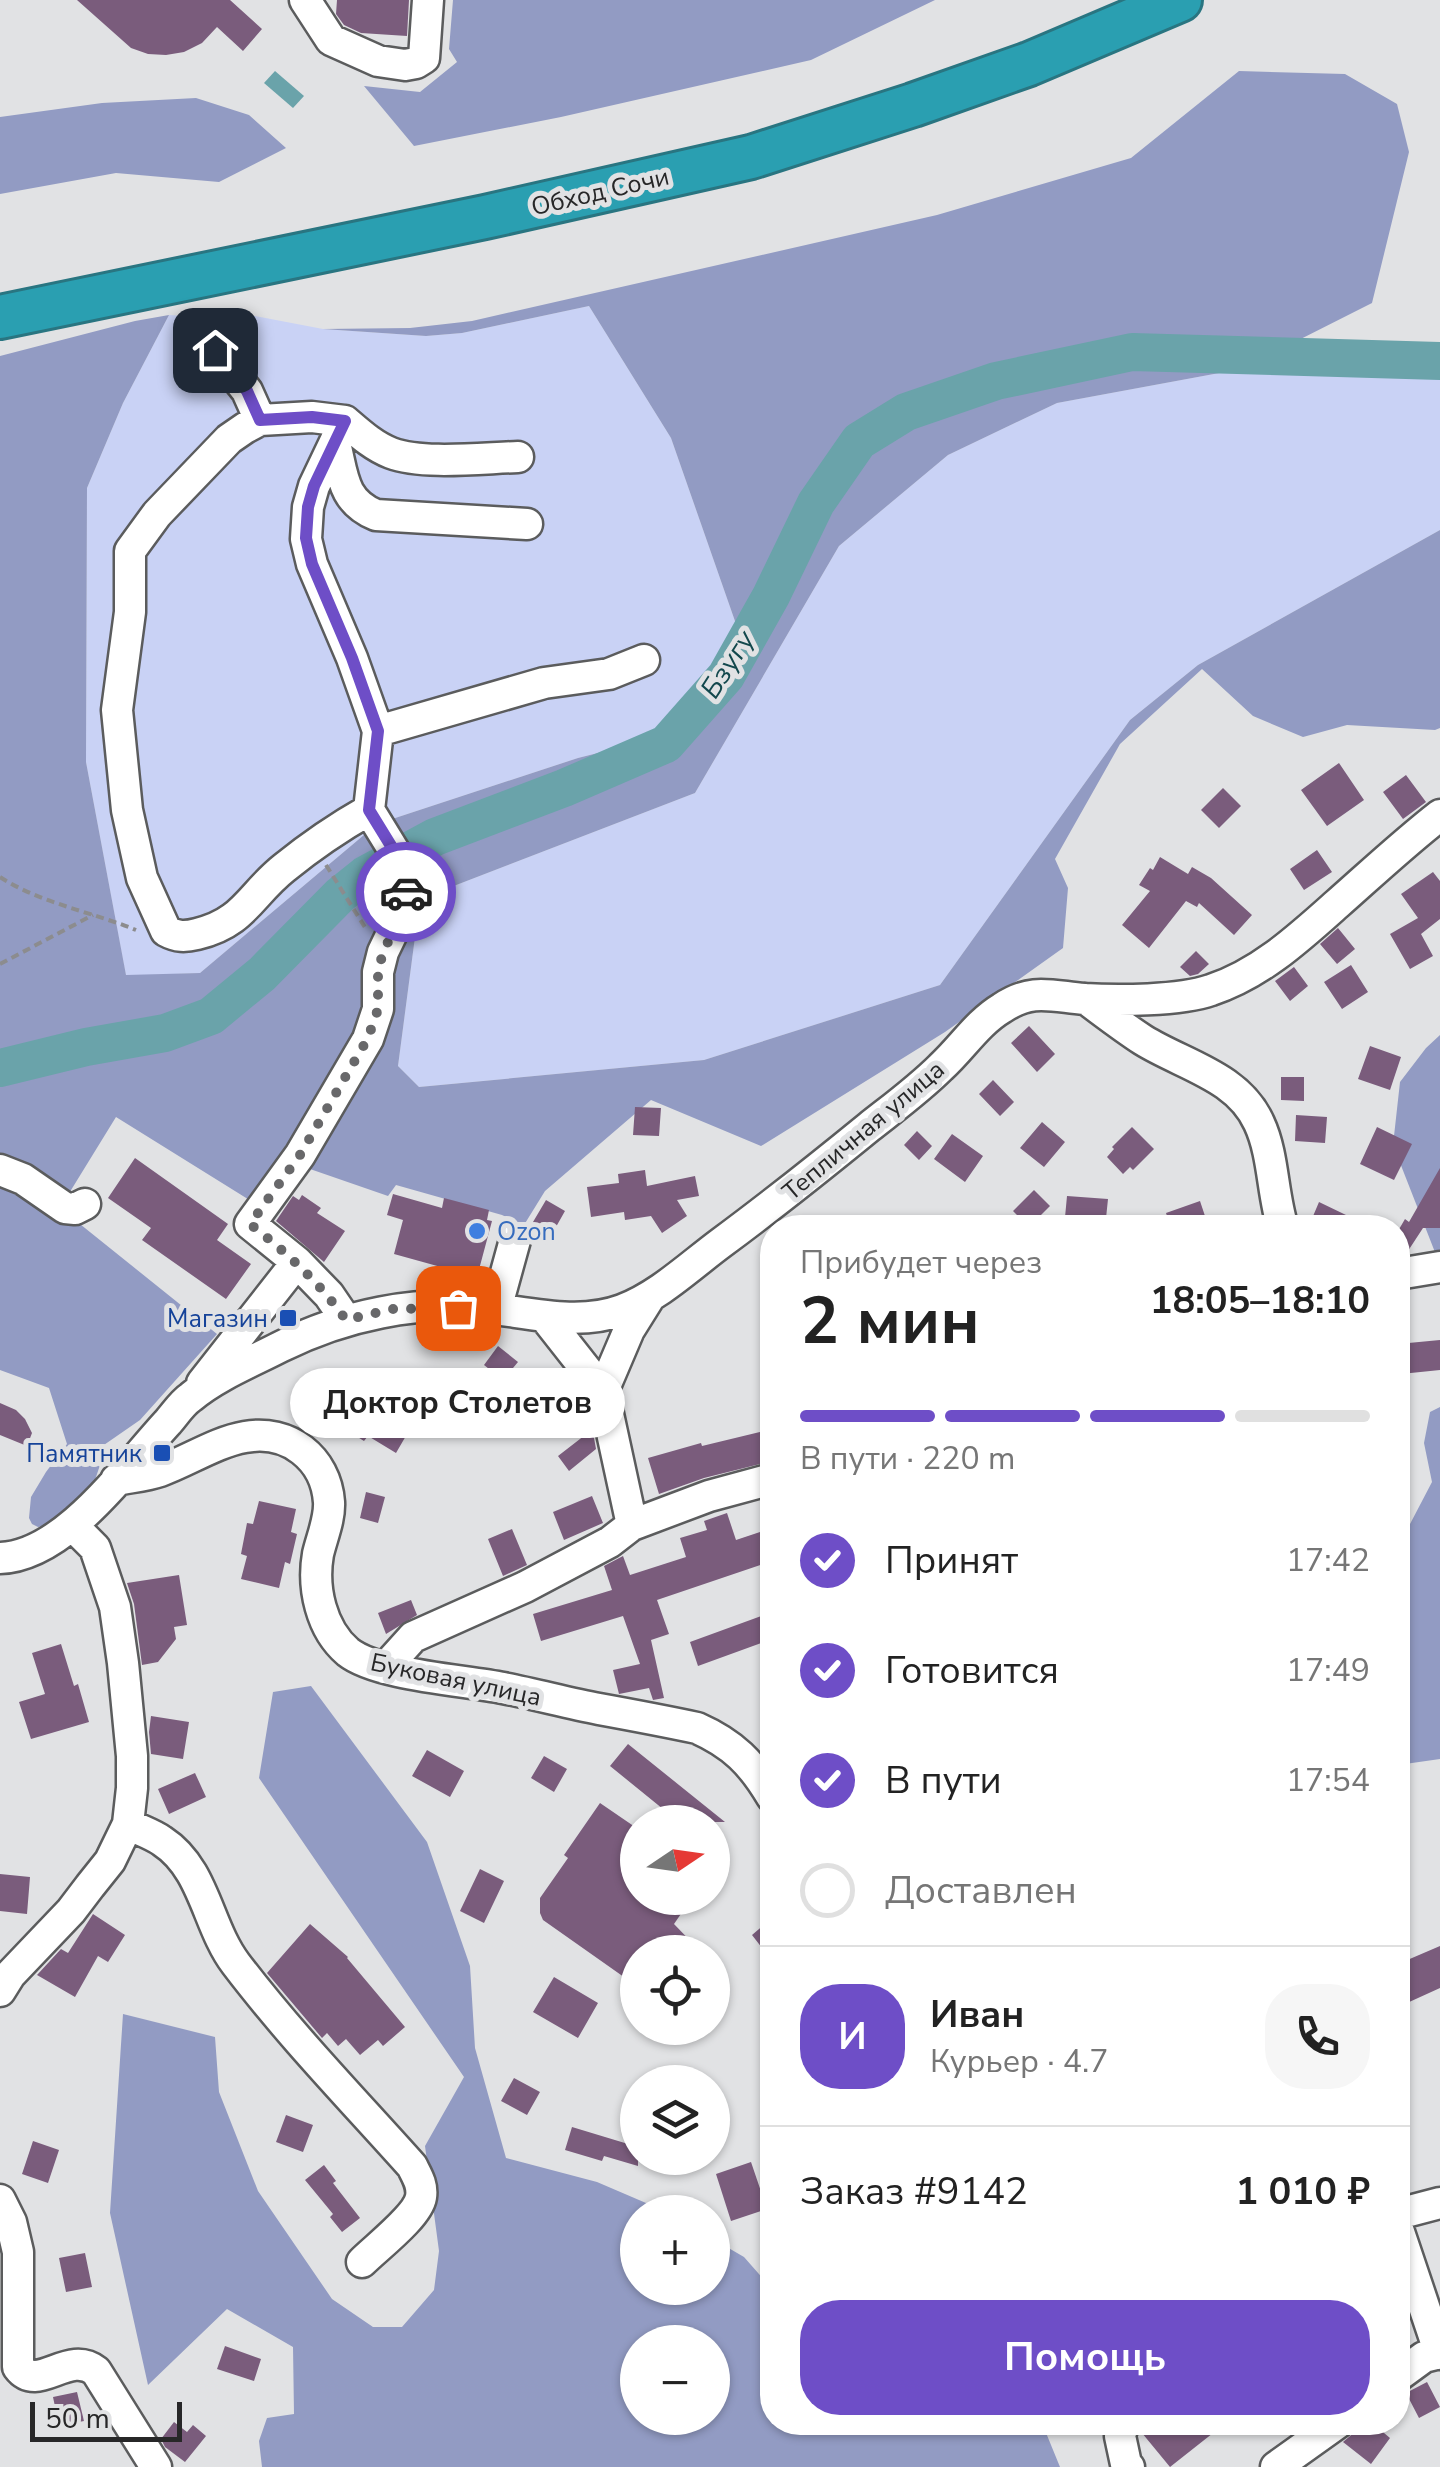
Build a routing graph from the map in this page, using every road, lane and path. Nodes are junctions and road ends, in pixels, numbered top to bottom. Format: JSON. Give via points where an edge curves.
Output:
{"nodes":[{"id":1,"x":305,"y":0,"type":"edge"},
{"id":2,"x":428,"y":0,"type":"edge"},
{"id":3,"x":1180,"y":0,"type":"edge"},
{"id":4,"x":0,"y":318,"type":"edge"},
{"id":5,"x":215,"y":350,"type":"dead end"},
{"id":6,"x":260,"y":420,"type":"junction"},
{"id":7,"x":340,"y":432,"type":"junction"},
{"id":8,"x":518,"y":457,"type":"dead end"},
{"id":9,"x":527,"y":524,"type":"dead end"},
{"id":10,"x":644,"y":660,"type":"dead end"},
{"id":11,"x":378,"y":731,"type":"junction"},
{"id":12,"x":369,"y":810,"type":"junction"},
{"id":13,"x":1440,"y":815,"type":"edge"},
{"id":14,"x":312,"y":845,"type":"junction"},
{"id":15,"x":0,"y":877,"type":"edge"},
{"id":16,"x":94,"y":914,"type":"junction"},
{"id":17,"x":175,"y":935,"type":"junction"},
{"id":18,"x":383,"y":952,"type":"junction"},
{"id":19,"x":0,"y":964,"type":"edge"},
{"id":20,"x":1086,"y":999,"type":"junction"},
{"id":21,"x":0,"y":1170,"type":"edge"},
{"id":22,"x":85,"y":1204,"type":"dead end"},
{"id":23,"x":1279,"y":1215,"type":"edge"},
{"id":24,"x":514,"y":1240,"type":"dead end"},
{"id":25,"x":297,"y":1262,"type":"junction"},
{"id":26,"x":1440,"y":1267,"type":"edge"},
{"id":27,"x":1410,"y":1272,"type":"edge"},
{"id":28,"x":648,"y":1298,"type":"junction"},
{"id":29,"x":496,"y":1310,"type":"junction"},
{"id":30,"x":544,"y":1316,"type":"junction"},
{"id":31,"x":346,"y":1320,"type":"junction"},
{"id":32,"x":603,"y":1391,"type":"junction"},
{"id":33,"x":190,"y":1397,"type":"junction"},
{"id":34,"x":116,"y":1480,"type":"junction"},
{"id":35,"x":760,"y":1482,"type":"edge"},
{"id":36,"x":72,"y":1525,"type":"junction"},
{"id":37,"x":632,"y":1525,"type":"junction"},
{"id":38,"x":3,"y":1561,"type":"edge"},
{"id":39,"x":385,"y":1668,"type":"junction"},
{"id":40,"x":760,"y":1779,"type":"edge"},
{"id":41,"x":128,"y":1824,"type":"junction"},
{"id":42,"x":0,"y":1991,"type":"edge"},
{"id":43,"x":0,"y":2200,"type":"edge"},
{"id":44,"x":1440,"y":2202,"type":"edge"},
{"id":45,"x":1410,"y":2211,"type":"edge"},
{"id":46,"x":362,"y":2262,"type":"dead end"},
{"id":47,"x":1410,"y":2264,"type":"edge"},
{"id":48,"x":1440,"y":2353,"type":"edge"},
{"id":49,"x":1410,"y":2367,"type":"edge"},
{"id":50,"x":1120,"y":2435,"type":"edge"},
{"id":51,"x":1321,"y":2435,"type":"edge"},
{"id":52,"x":156,"y":2467,"type":"edge"},
{"id":53,"x":1129,"y":2467,"type":"edge"},
{"id":54,"x":1276,"y":2467,"type":"edge"}],
"edges":[{"from":1,"to":2,"type":"street","via":[[332,40],[378,61],[406,65],[424,58]]},
{"from":3,"to":4,"type":"highway","name":"Обход Сочи","via":[[1029,64],[750,157]]},
{"from":5,"to":6,"type":"street"},
{"from":6,"to":7,"type":"street","via":[[312,417]]},
{"from":6,"to":17,"type":"street","via":[[229,439],[130,551],[117,710],[127,810],[142,878],[166,931]]},
{"from":7,"to":8,"type":"street","via":[[418,459]]},
{"from":7,"to":9,"type":"street","via":[[346,488],[362,509]]},
{"from":7,"to":11,"type":"street","via":[[310,497],[306,538]]},
{"from":10,"to":11,"type":"street"},
{"from":11,"to":12,"type":"street"},
{"from":12,"to":14,"type":"street"},
{"from":12,"to":18,"type":"street","via":[[404,867],[407,886]]},
{"from":13,"to":20,"type":"street","name":"Тепличная улица","via":[[1301,936],[1238,979],[1176,998]]},
{"from":14,"to":17,"type":"street","via":[[226,924]]},
{"from":14,"to":18,"type":"path"},
{"from":15,"to":16,"type":"path"},
{"from":16,"to":17,"type":"path","via":[[151,936]]},
{"from":16,"to":19,"type":"path"},
{"from":18,"to":25,"type":"street","via":[[368,1038],[300,1155],[250,1224]]},
{"from":20,"to":23,"type":"street","via":[[1246,1102],[1266,1141]]},
{"from":20,"to":28,"type":"street","name":"Тепличная улица","via":[[1032,994],[988,1016],[916,1089]]},
{"from":21,"to":22,"type":"street","via":[[65,1208]]},
{"from":24,"to":29,"type":"street"},
{"from":25,"to":31,"type":"street"},
{"from":25,"to":33,"type":"street"},
{"from":26,"to":27,"type":"street"},
{"from":28,"to":30,"type":"street","name":"Тепличная улица","via":[[590,1318]]},
{"from":28,"to":32,"type":"street"},
{"from":29,"to":30,"type":"street","name":"Тепличная улица"},
{"from":29,"to":31,"type":"street","name":"Тепличная улица","via":[[392,1309]]},
{"from":30,"to":32,"type":"street"},
{"from":31,"to":33,"type":"street","name":"Тепличная улица","via":[[293,1340]]},
{"from":32,"to":37,"type":"street"},
{"from":33,"to":34,"type":"street","name":"Тепличная улица"},
{"from":34,"to":36,"type":"street","name":"Тепличная улица"},
{"from":34,"to":39,"type":"street","name":"Буковая улица","via":[[262,1434],[301,1447],[326,1482],[330,1506],[316,1584],[323,1615],[347,1651]]},
{"from":35,"to":37,"type":"street"},
{"from":36,"to":38,"type":"street","name":"Тепличная улица","via":[[30,1553]]},
{"from":36,"to":41,"type":"street","via":[[95,1548],[115,1607],[132,1756]]},
{"from":37,"to":39,"type":"street","via":[[525,1586],[414,1637]]},
{"from":39,"to":40,"type":"street","name":"Буковая улица","via":[[696,1728],[736,1750]]},
{"from":41,"to":42,"type":"street","via":[[110,1861]]},
{"from":41,"to":46,"type":"street","via":[[184,1861],[232,1959],[412,2166],[421,2200]]},
{"from":43,"to":52,"type":"street","via":[[18,2252],[22,2374],[90,2366]]},
{"from":44,"to":45,"type":"street"},
{"from":47,"to":48,"type":"street"},
{"from":48,"to":49,"type":"street"},
{"from":50,"to":53,"type":"street"},
{"from":51,"to":54,"type":"street"}]}
